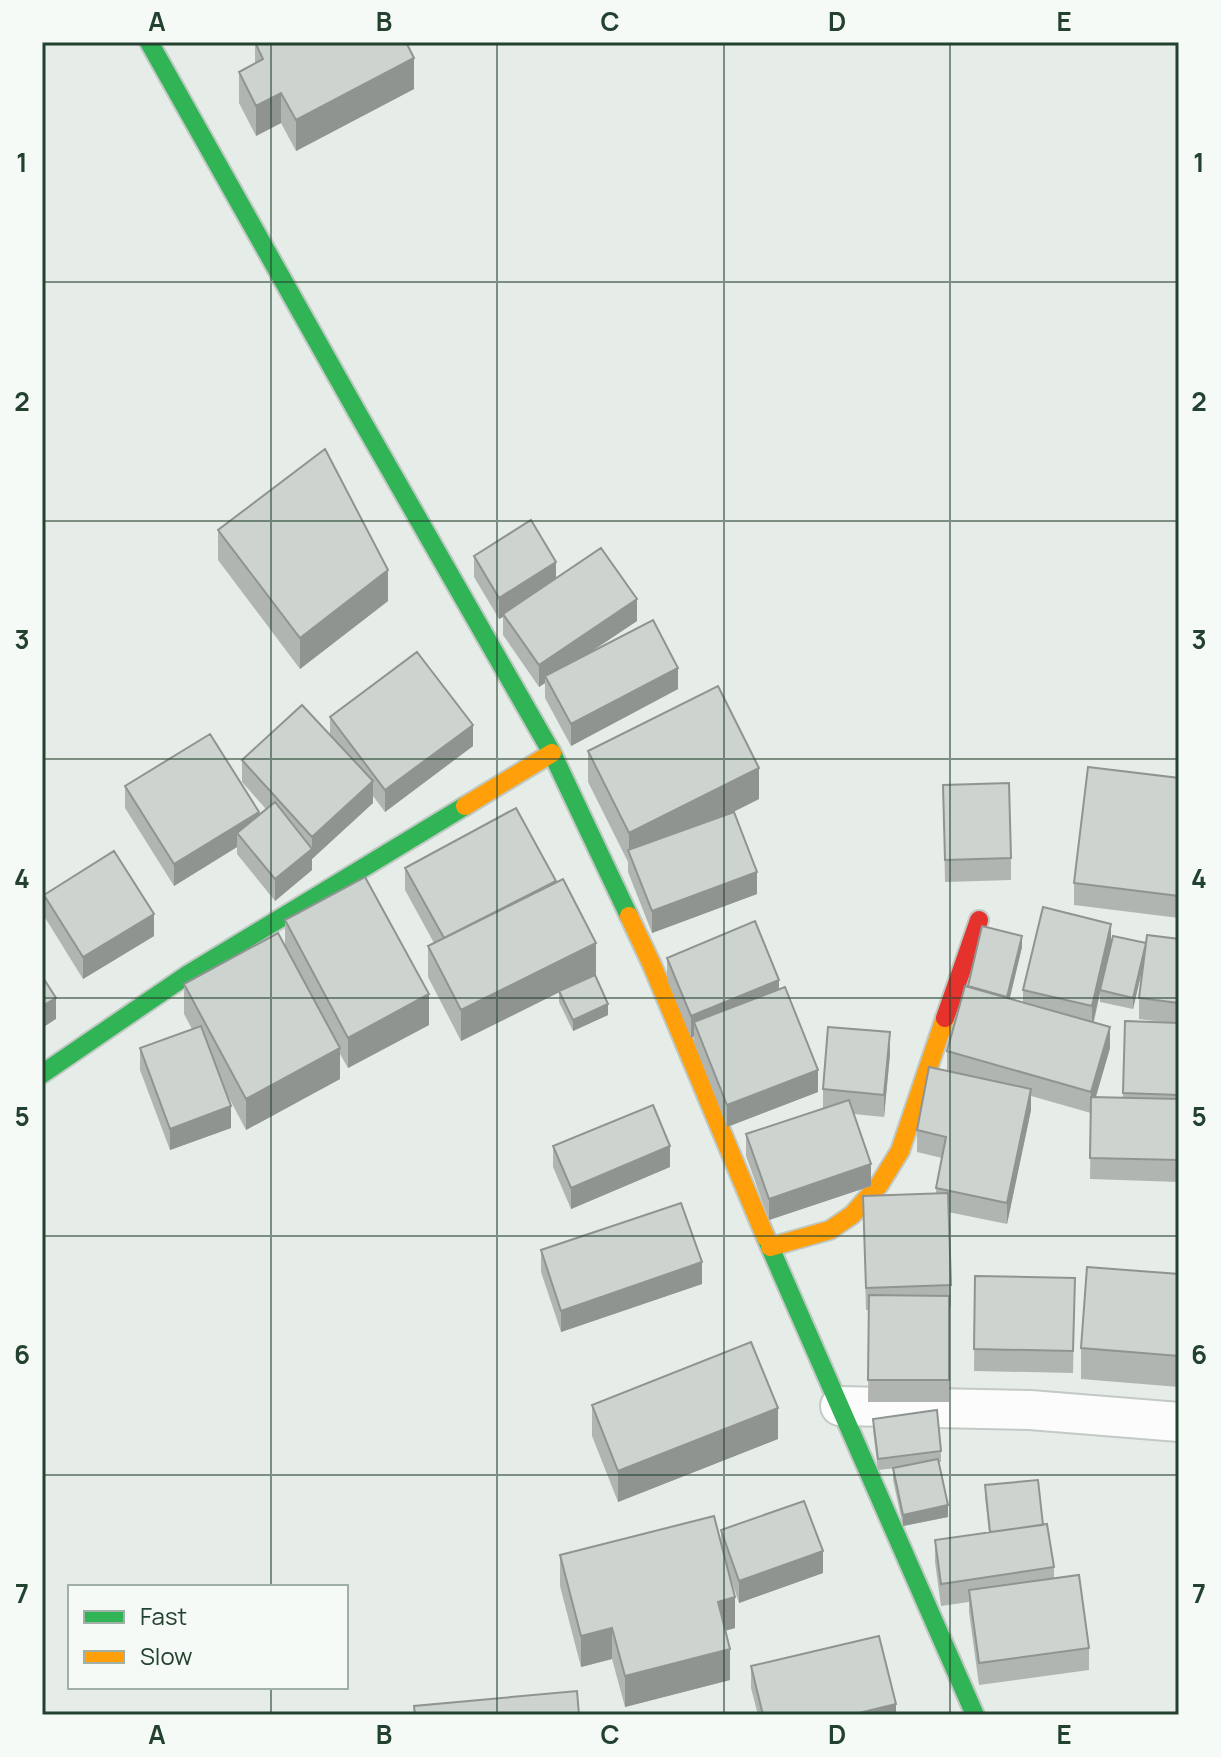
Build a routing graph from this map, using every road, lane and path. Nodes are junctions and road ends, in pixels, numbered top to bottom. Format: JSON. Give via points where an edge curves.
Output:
{"nodes":[{"id":1,"x":149,"y":42,"type":"edge"},
{"id":2,"x":552,"y":753,"type":"junction"},
{"id":3,"x":979,"y":920,"type":"dead end"},
{"id":4,"x":42,"y":1074,"type":"edge"},
{"id":5,"x":770,"y":1247,"type":"junction"},
{"id":6,"x":840,"y":1406,"type":"junction"},
{"id":7,"x":1179,"y":1422,"type":"edge"},
{"id":8,"x":975,"y":1715,"type":"edge"}],
"edges":[{"from":1,"to":2,"type":"street"},
{"from":2,"to":4,"type":"street","via":[[187,975]]},
{"from":2,"to":5,"type":"street","via":[[652,965]]},
{"from":3,"to":5,"type":"street","via":[[890,1171],[852,1215],[829,1230]]},
{"from":5,"to":6,"type":"street"},
{"from":6,"to":7,"type":"street","via":[[1030,1410]]},
{"from":6,"to":8,"type":"street"}]}
